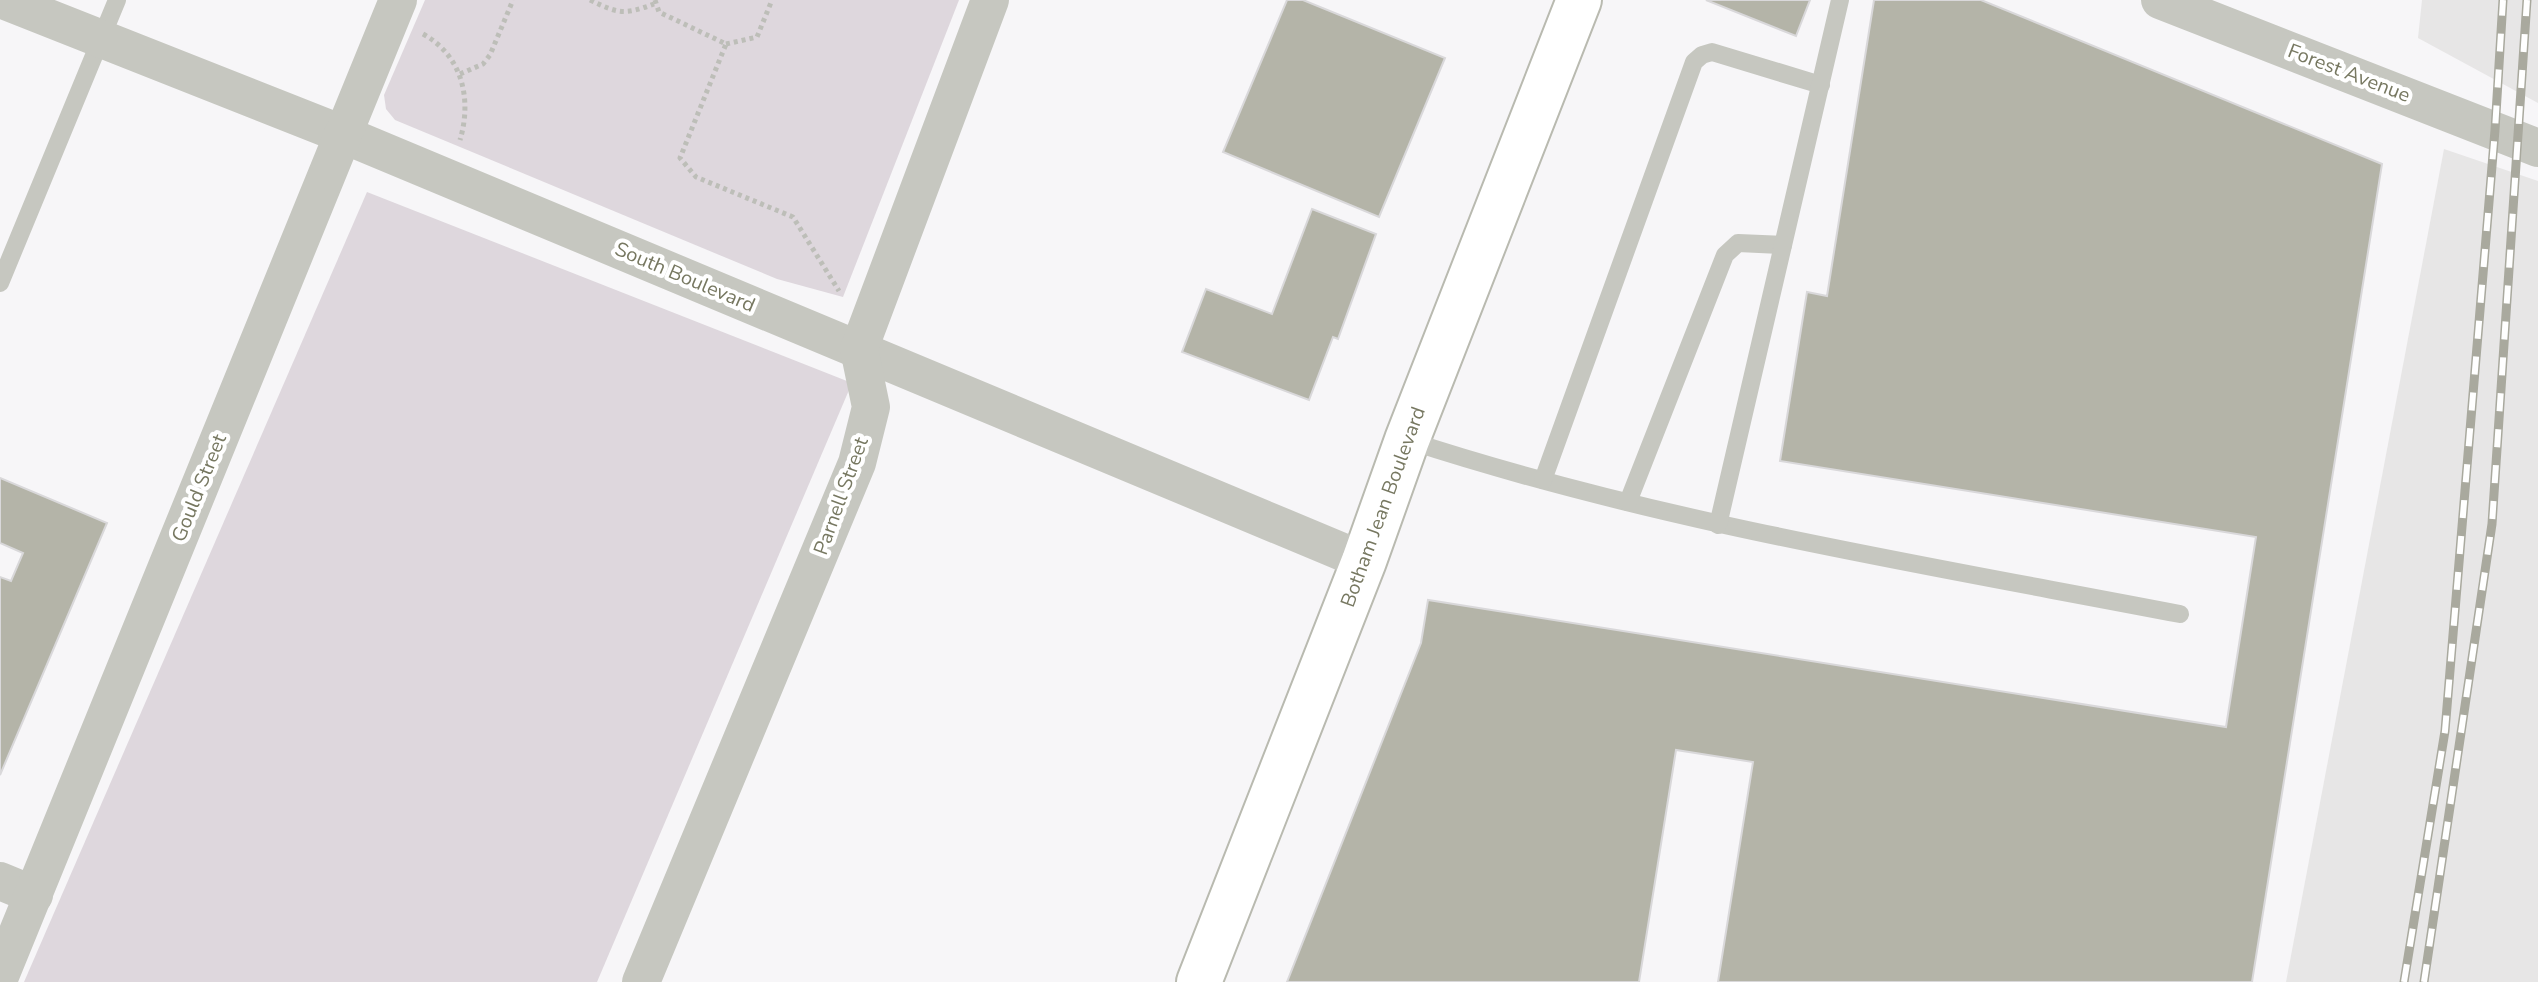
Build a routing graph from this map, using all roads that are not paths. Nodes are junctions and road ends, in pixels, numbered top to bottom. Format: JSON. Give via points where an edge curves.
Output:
{"nodes":[{"id":1,"x":3,"y":0,"type":"edge"},
{"id":2,"x":117,"y":0,"type":"edge"},
{"id":3,"x":990,"y":0,"type":"edge"},
{"id":4,"x":1840,"y":0,"type":"edge"},
{"id":5,"x":2160,"y":0,"type":"edge"},
{"id":6,"x":406,"y":15,"type":"edge"},
{"id":7,"x":1573,"y":16,"type":"edge"},
{"id":8,"x":101,"y":39,"type":"junction"},
{"id":9,"x":1821,"y":85,"type":"junction"},
{"id":10,"x":342,"y":134,"type":"junction"},
{"id":11,"x":2538,"y":148,"type":"edge"},
{"id":12,"x":1783,"y":245,"type":"junction"},
{"id":13,"x":0,"y":283,"type":"edge"},
{"id":14,"x":859,"y":349,"type":"junction"},
{"id":15,"x":1407,"y":440,"type":"junction"},
{"id":16,"x":1543,"y":480,"type":"junction"},
{"id":17,"x":1628,"y":502,"type":"junction"},
{"id":18,"x":1718,"y":525,"type":"junction"},
{"id":19,"x":1364,"y":561,"type":"junction"},
{"id":20,"x":2180,"y":614,"type":"dead end"},
{"id":21,"x":17,"y":888,"type":"edge"},
{"id":22,"x":0,"y":976,"type":"edge"},
{"id":23,"x":641,"y":982,"type":"edge"},
{"id":24,"x":1199,"y":982,"type":"edge"}],
"edges":[{"from":1,"to":8,"type":"street","name":"South Boulevard"},
{"from":2,"to":8,"type":"lane"},
{"from":3,"to":14,"type":"street"},
{"from":4,"to":9,"type":"lane"},
{"from":5,"to":11,"type":"street","name":"Forest Avenue"},
{"from":6,"to":10,"type":"street","name":"Gould Street"},
{"from":7,"to":15,"type":"main road","name":"Botham Jean Boulevard"},
{"from":8,"to":10,"type":"street","name":"South Boulevard"},
{"from":8,"to":13,"type":"lane"},
{"from":9,"to":12,"type":"lane"},
{"from":9,"to":16,"type":"lane","via":[[1712,52],[1694,62]]},
{"from":10,"to":14,"type":"street","name":"South Boulevard"},
{"from":10,"to":21,"type":"street","name":"Gould Street"},
{"from":12,"to":17,"type":"lane","via":[[1738,243],[1725,255]]},
{"from":12,"to":18,"type":"lane"},
{"from":14,"to":19,"type":"street","name":"South Boulevard"},
{"from":14,"to":23,"type":"street","name":"Parnell Street","via":[[871,407],[857,463]]},
{"from":15,"to":16,"type":"lane"},
{"from":15,"to":19,"type":"main road","name":"Botham Jean Boulevard"},
{"from":16,"to":17,"type":"lane"},
{"from":17,"to":18,"type":"lane"},
{"from":18,"to":20,"type":"lane"},
{"from":19,"to":24,"type":"main road","name":"Botham Jean Boulevard"},
{"from":21,"to":22,"type":"street","name":"Gould Street"}]}
